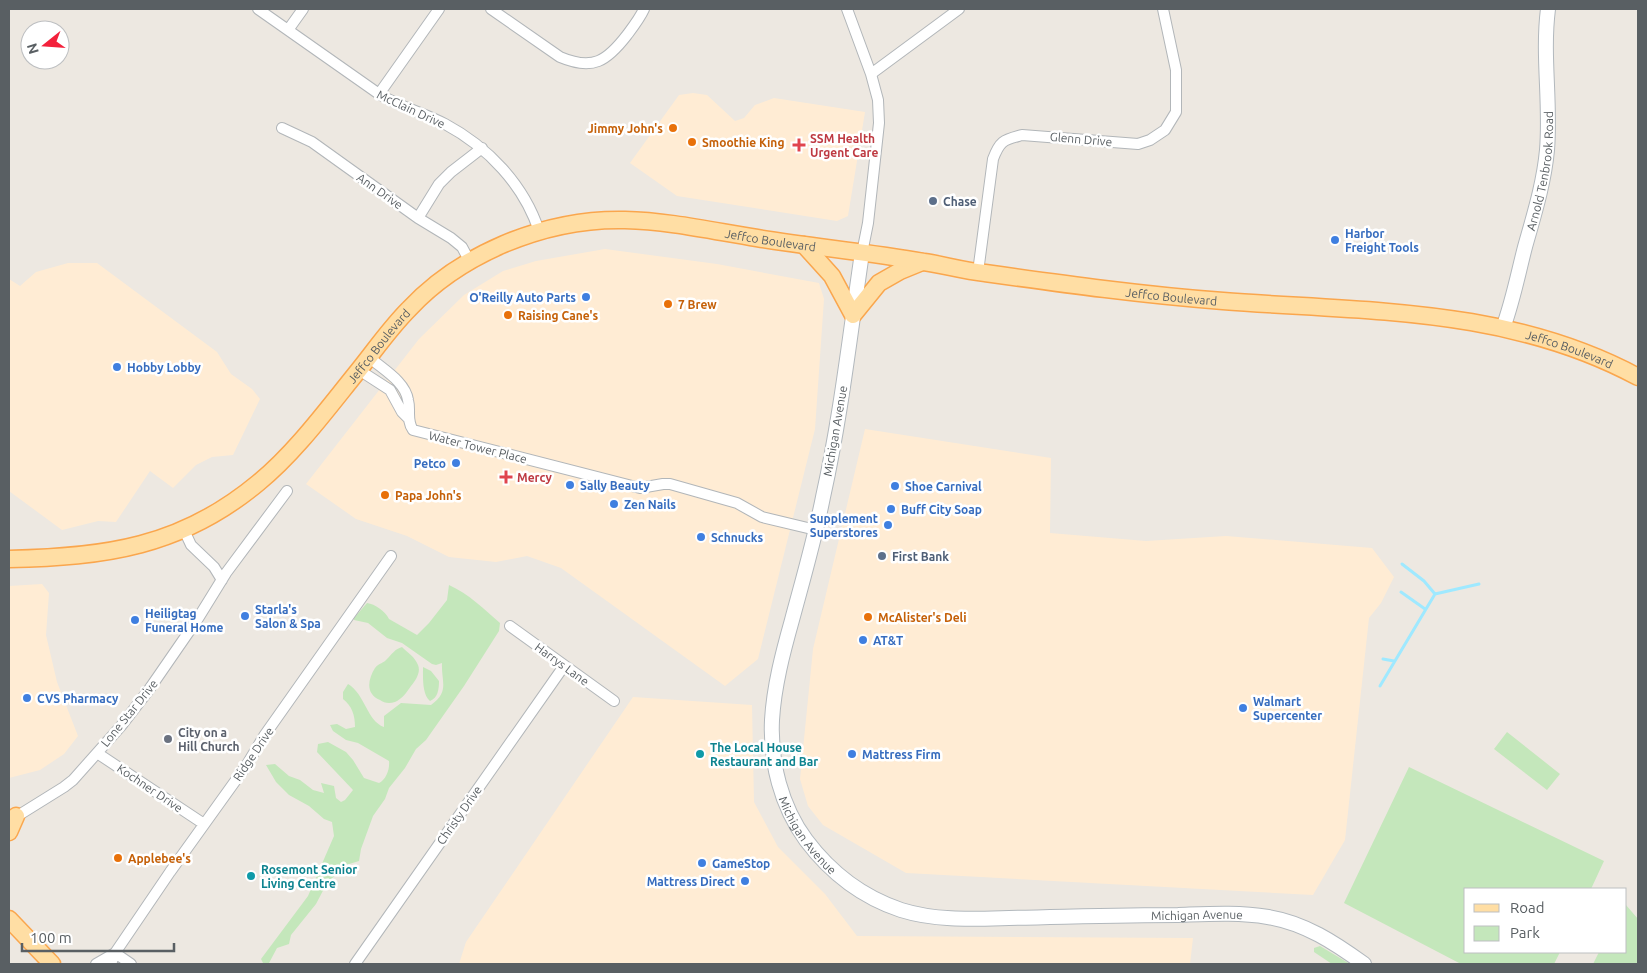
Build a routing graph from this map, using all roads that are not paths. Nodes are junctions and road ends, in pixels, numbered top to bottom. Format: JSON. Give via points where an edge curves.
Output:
{"nodes":[{"id":1,"x":258,"y":9,"type":"edge"},
{"id":2,"x":303,"y":9,"type":"edge"},
{"id":3,"x":439,"y":9,"type":"edge"},
{"id":4,"x":491,"y":9,"type":"edge"},
{"id":5,"x":644,"y":9,"type":"edge"},
{"id":6,"x":847,"y":9,"type":"edge"},
{"id":7,"x":959,"y":9,"type":"edge"},
{"id":8,"x":1163,"y":9,"type":"edge"},
{"id":9,"x":1548,"y":9,"type":"edge"},
{"id":10,"x":288,"y":30,"type":"junction"},
{"id":11,"x":871,"y":74,"type":"junction"},
{"id":12,"x":379,"y":94,"type":"junction"},
{"id":13,"x":282,"y":128,"type":"dead end"},
{"id":14,"x":482,"y":148,"type":"junction"},
{"id":15,"x":418,"y":218,"type":"junction"},
{"id":16,"x":539,"y":231,"type":"junction"},
{"id":17,"x":804,"y":245,"type":"junction"},
{"id":18,"x":862,"y":253,"type":"junction"},
{"id":19,"x":470,"y":262,"type":"junction"},
{"id":20,"x":923,"y":262,"type":"junction"},
{"id":21,"x":978,"y":272,"type":"junction"},
{"id":22,"x":853,"y":315,"type":"junction"},
{"id":23,"x":1503,"y":328,"type":"junction"},
{"id":24,"x":364,"y":364,"type":"junction"},
{"id":25,"x":1638,"y":377,"type":"edge"},
{"id":26,"x":408,"y":418,"type":"junction"},
{"id":27,"x":287,"y":491,"type":"dead end"},
{"id":28,"x":184,"y":530,"type":"junction"},
{"id":29,"x":816,"y":530,"type":"junction"},
{"id":30,"x":391,"y":556,"type":"dead end"},
{"id":31,"x":9,"y":559,"type":"edge"},
{"id":32,"x":222,"y":580,"type":"junction"},
{"id":33,"x":510,"y":626,"type":"dead end"},
{"id":34,"x":564,"y":666,"type":"junction"},
{"id":35,"x":614,"y":702,"type":"dead end"},
{"id":36,"x":97,"y":752,"type":"junction"},
{"id":37,"x":11,"y":818,"type":"edge"},
{"id":38,"x":204,"y":824,"type":"junction"},
{"id":39,"x":9,"y":832,"type":"edge"},
{"id":40,"x":9,"y":919,"type":"edge"},
{"id":41,"x":115,"y":953,"type":"junction"},
{"id":42,"x":52,"y":964,"type":"edge"},
{"id":43,"x":96,"y":964,"type":"edge"},
{"id":44,"x":111,"y":964,"type":"edge"},
{"id":45,"x":131,"y":964,"type":"edge"},
{"id":46,"x":355,"y":964,"type":"edge"},
{"id":47,"x":1364,"y":964,"type":"edge"}],
"edges":[{"from":1,"to":10,"type":"street","name":"McClain Drive"},
{"from":2,"to":10,"type":"street"},
{"from":3,"to":12,"type":"street"},
{"from":4,"to":5,"type":"street","via":[[560,57],[586,64],[600,61],[613,52]]},
{"from":6,"to":11,"type":"street"},
{"from":7,"to":11,"type":"street"},
{"from":8,"to":21,"type":"street","name":"Glenn Drive","via":[[1176,70],[1176,112],[1165,130],[1138,144],[1022,135],[998,145],[993,159]]},
{"from":9,"to":23,"type":"street","name":"Arnold Tenbrook Road","via":[[1548,126],[1542,186]]},
{"from":10,"to":12,"type":"street","name":"McClain Drive"},
{"from":11,"to":18,"type":"street","via":[[878,100],[879,134]]},
{"from":12,"to":14,"type":"street","name":"McClain Drive","via":[[444,124]]},
{"from":13,"to":15,"type":"street","name":"Ann Drive","via":[[312,142]]},
{"from":14,"to":15,"type":"street","via":[[439,184]]},
{"from":14,"to":16,"type":"street","name":"McClain Drive","via":[[516,186]]},
{"from":15,"to":19,"type":"street","name":"Ann Drive","via":[[462,247]]},
{"from":16,"to":17,"type":"main road","name":"Jeffco Boulevard","via":[[583,222],[636,220]]},
{"from":16,"to":19,"type":"main road","name":"Jeffco Boulevard"},
{"from":17,"to":18,"type":"main road","name":"Jeffco Boulevard"},
{"from":17,"to":22,"type":"main road","via":[[832,276]]},
{"from":18,"to":20,"type":"main road","name":"Jeffco Boulevard"},
{"from":18,"to":22,"type":"street","name":"Michigan Avenue"},
{"from":19,"to":24,"type":"main road","name":"Jeffco Boulevard","via":[[443,279],[413,305]]},
{"from":20,"to":21,"type":"main road","name":"Jeffco Boulevard"},
{"from":20,"to":22,"type":"main road","via":[[879,283]]},
{"from":21,"to":23,"type":"main road","name":"Jeffco Boulevard","via":[[1172,297],[1431,316]]},
{"from":22,"to":29,"type":"street","name":"Michigan Avenue","via":[[842,399]]},
{"from":23,"to":25,"type":"main road","name":"Jeffco Boulevard","via":[[1565,346]]},
{"from":24,"to":26,"type":"street","name":"Water Tower Place","via":[[390,390]]},
{"from":24,"to":26,"type":"street","via":[[397,381],[403,388],[408,398]]},
{"from":24,"to":28,"type":"main road","name":"Jeffco Boulevard","via":[[310,430],[264,477],[231,503]]},
{"from":26,"to":29,"type":"street","name":"Water Tower Place","via":[[413,430],[430,435],[640,488],[670,484],[737,503],[762,517]]},
{"from":27,"to":32,"type":"street","name":"Lone Star Drive"},
{"from":28,"to":31,"type":"main road","name":"Jeffco Boulevard","via":[[118,550],[66,558]]},
{"from":28,"to":32,"type":"street","via":[[191,545],[214,567]]},
{"from":29,"to":47,"type":"street","name":"Michigan Avenue","via":[[777,683],[772,747],[778,781],[792,818],[813,849],[842,879],[897,909],[949,918],[1227,914],[1272,918],[1312,931]]},
{"from":30,"to":38,"type":"street","name":"Ridge Drive"},
{"from":32,"to":36,"type":"street","name":"Lone Star Drive","via":[[148,691]]},
{"from":33,"to":34,"type":"street","name":"Harrys Lane"},
{"from":34,"to":35,"type":"street","name":"Harrys Lane"},
{"from":34,"to":46,"type":"street","name":"Christy Drive"},
{"from":36,"to":37,"type":"street","name":"Lone Star Drive","via":[[64,787]]},
{"from":36,"to":38,"type":"street","name":"Kochner Drive"},
{"from":37,"to":39,"type":"main road"},
{"from":38,"to":41,"type":"street","name":"Ridge Drive"},
{"from":40,"to":42,"type":"main road"},
{"from":41,"to":43,"type":"street","name":"Ridge Drive"},
{"from":41,"to":44,"type":"street","name":"Ridge Drive"},
{"from":41,"to":45,"type":"street"}]}
